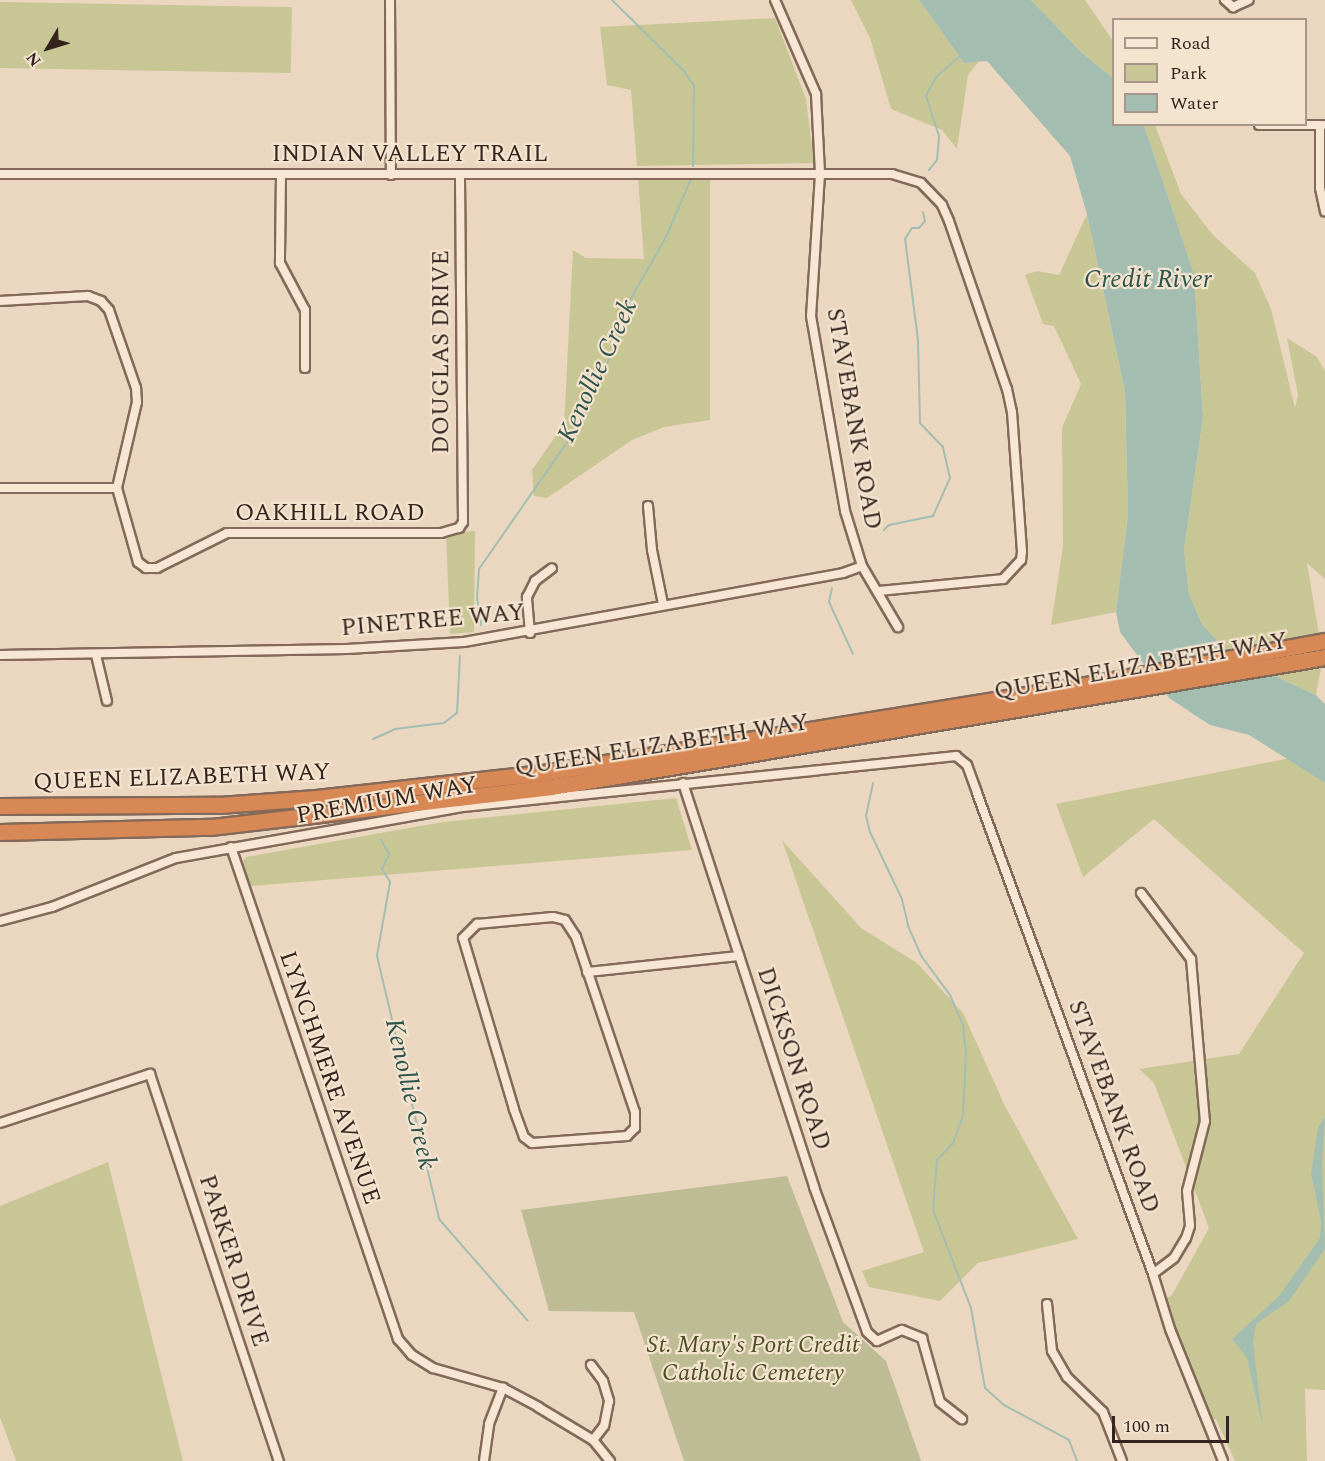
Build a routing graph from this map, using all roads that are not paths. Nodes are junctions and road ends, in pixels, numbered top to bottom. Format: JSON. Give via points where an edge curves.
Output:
{"nodes":[{"id":1,"x":390,"y":0,"type":"edge"},
{"id":2,"x":774,"y":0,"type":"edge"},
{"id":3,"x":1225,"y":0,"type":"edge"},
{"id":4,"x":1249,"y":0,"type":"edge"},
{"id":5,"x":1307,"y":125,"type":"edge"},
{"id":6,"x":1323,"y":125,"type":"edge"},
{"id":7,"x":0,"y":174,"type":"edge"},
{"id":8,"x":460,"y":174,"type":"junction"},
{"id":9,"x":820,"y":174,"type":"junction"},
{"id":10,"x":281,"y":175,"type":"junction"},
{"id":11,"x":391,"y":175,"type":"junction"},
{"id":12,"x":1325,"y":211,"type":"edge"},
{"id":13,"x":0,"y":301,"type":"edge"},
{"id":14,"x":305,"y":368,"type":"dead end"},
{"id":15,"x":0,"y":488,"type":"edge"},
{"id":16,"x":117,"y":488,"type":"junction"},
{"id":17,"x":648,"y":506,"type":"dead end"},
{"id":18,"x":459,"y":528,"type":"joint"},
{"id":19,"x":862,"y":566,"type":"junction"},
{"id":20,"x":552,"y":568,"type":"dead end"},
{"id":21,"x":878,"y":591,"type":"junction"},
{"id":22,"x":663,"y":604,"type":"junction"},
{"id":23,"x":898,"y":627,"type":"dead end"},
{"id":24,"x":530,"y":633,"type":"junction"},
{"id":25,"x":1325,"y":641,"type":"edge"},
{"id":26,"x":0,"y":655,"type":"edge"},
{"id":27,"x":96,"y":655,"type":"junction"},
{"id":28,"x":1325,"y":657,"type":"edge"},
{"id":29,"x":1070,"y":695,"type":"junction"},
{"id":30,"x":107,"y":701,"type":"dead end"},
{"id":31,"x":967,"y":765,"type":"joint"},
{"id":32,"x":683,"y":783,"type":"junction"},
{"id":33,"x":0,"y":806,"type":"edge"},
{"id":34,"x":0,"y":832,"type":"edge"},
{"id":35,"x":231,"y":847,"type":"junction"},
{"id":36,"x":1141,"y":893,"type":"dead end"},
{"id":37,"x":0,"y":921,"type":"edge"},
{"id":38,"x":739,"y":956,"type":"junction"},
{"id":39,"x":587,"y":972,"type":"junction"},
{"id":40,"x":0,"y":1123,"type":"edge"},
{"id":41,"x":1153,"y":1274,"type":"junction"},
{"id":42,"x":1047,"y":1304,"type":"dead end"},
{"id":43,"x":591,"y":1365,"type":"dead end"},
{"id":44,"x":503,"y":1388,"type":"junction"},
{"id":45,"x":962,"y":1419,"type":"dead end"},
{"id":46,"x":593,"y":1440,"type":"junction"},
{"id":47,"x":279,"y":1461,"type":"edge"},
{"id":48,"x":484,"y":1461,"type":"edge"},
{"id":49,"x":610,"y":1461,"type":"edge"},
{"id":50,"x":1122,"y":1461,"type":"edge"},
{"id":51,"x":1223,"y":1461,"type":"edge"}],
"edges":[{"from":1,"to":11,"type":"street"},
{"from":2,"to":9,"type":"street","name":"STAVEBANK ROAD","via":[[798,45],[816,94]]},
{"from":3,"to":4,"type":"street","via":[[1233,7]]},
{"from":5,"to":6,"type":"street"},
{"from":6,"to":12,"type":"street","via":[[1320,189]]},
{"from":7,"to":10,"type":"street","name":"INDIAN VALLEY TRAIL"},
{"from":8,"to":9,"type":"street","name":"INDIAN VALLEY TRAIL"},
{"from":8,"to":11,"type":"street","name":"INDIAN VALLEY TRAIL"},
{"from":8,"to":18,"type":"street","name":"DOUGLAS DRIVE","via":[[463,522]]},
{"from":9,"to":19,"type":"street","name":"STAVEBANK ROAD","via":[[811,316],[845,512]]},
{"from":9,"to":21,"type":"street","name":"INDIAN VALLEY TRAIL","via":[[892,174],[921,183],[932,192],[949,221],[1012,412],[1021,560],[1003,579]]},
{"from":10,"to":11,"type":"street","name":"INDIAN VALLEY TRAIL"},
{"from":10,"to":14,"type":"street","via":[[280,263],[305,310]]},
{"from":13,"to":16,"type":"street","via":[[88,296],[101,301],[109,310],[136,388]]},
{"from":15,"to":16,"type":"street"},
{"from":16,"to":18,"type":"street","name":"OAKHILL ROAD","via":[[138,562],[146,568],[157,568],[227,533],[441,533]]},
{"from":17,"to":22,"type":"street"},
{"from":19,"to":21,"type":"street","name":"STAVEBANK ROAD"},
{"from":19,"to":22,"type":"street","name":"PINETREE WAY","via":[[843,573]]},
{"from":20,"to":24,"type":"street","via":[[536,581],[526,597]]},
{"from":21,"to":23,"type":"street","name":"STAVEBANK ROAD"},
{"from":22,"to":24,"type":"street","name":"PINETREE WAY"},
{"from":24,"to":27,"type":"street","name":"PINETREE WAY","via":[[404,647]]},
{"from":25,"to":29,"type":"highway","name":"QUEEN ELIZABETH WAY"},
{"from":26,"to":27,"type":"street","name":"PINETREE WAY"},
{"from":27,"to":30,"type":"street"},
{"from":28,"to":29,"type":"highway","name":"QUEEN ELIZABETH WAY"},
{"from":29,"to":33,"type":"highway","name":"QUEEN ELIZABETH WAY","via":[[469,782],[219,805]]},
{"from":29,"to":34,"type":"highway","name":"QUEEN ELIZABETH WAY","via":[[551,787],[211,827]]},
{"from":31,"to":32,"type":"street","name":"PREMIUM WAY","via":[[956,756],[943,755]]},
{"from":31,"to":41,"type":"street","name":"STAVEBANK ROAD"},
{"from":32,"to":35,"type":"street","name":"PREMIUM WAY","via":[[463,807]]},
{"from":32,"to":38,"type":"street","name":"DICKSON ROAD"},
{"from":35,"to":37,"type":"street","name":"PREMIUM WAY","via":[[155,864],[52,907]]},
{"from":35,"to":44,"type":"street","name":"LYNCHMERE AVENUE","via":[[398,1339],[421,1362]]},
{"from":36,"to":41,"type":"street","via":[[1191,959],[1205,1121],[1187,1191],[1190,1226],[1186,1239],[1174,1258]]},
{"from":38,"to":39,"type":"street"},
{"from":38,"to":45,"type":"street","name":"DICKSON ROAD","via":[[867,1332],[876,1341],[902,1330],[916,1333],[932,1362],[940,1402]]},
{"from":39,"to":39,"type":"street","via":[[566,920],[553,917],[477,924],[463,938],[520,1127],[532,1143],[622,1137],[635,1128],[635,1112]]},
{"from":40,"to":47,"type":"street","name":"PARKER DRIVE","via":[[150,1074]]},
{"from":41,"to":51,"type":"street","name":"STAVEBANK ROAD","via":[[1197,1403]]},
{"from":42,"to":50,"type":"street","via":[[1052,1351],[1067,1377],[1103,1412]]},
{"from":43,"to":46,"type":"street","via":[[603,1381],[609,1401],[604,1426]]},
{"from":44,"to":46,"type":"street","name":"LYNCHMERE AVENUE"},
{"from":44,"to":48,"type":"street","via":[[489,1424]]},
{"from":46,"to":49,"type":"street"}]}
